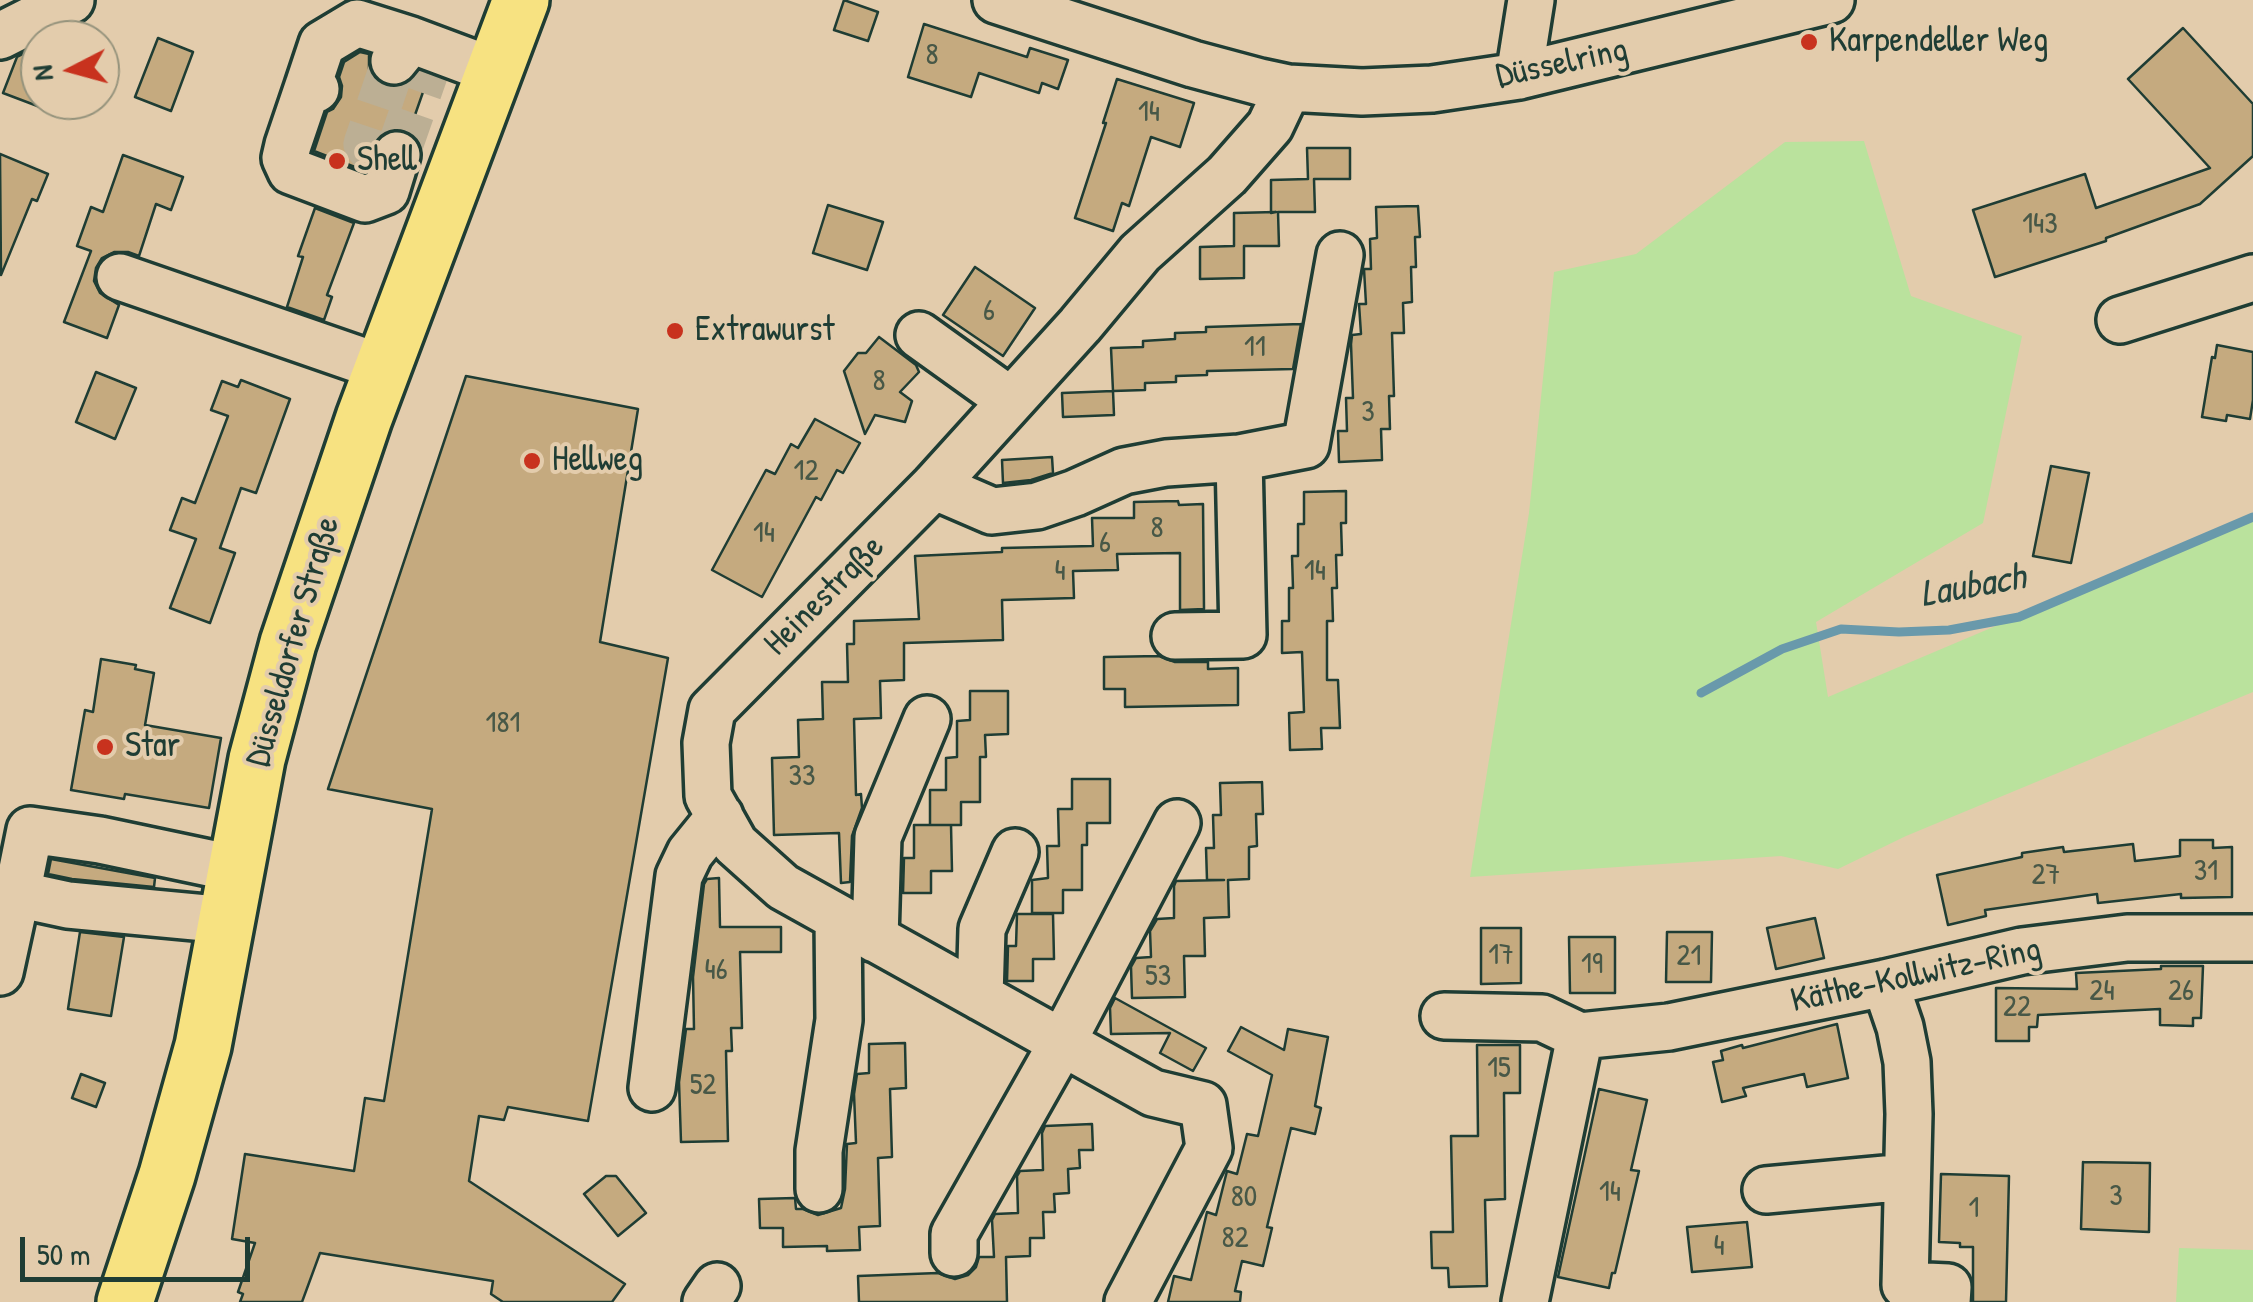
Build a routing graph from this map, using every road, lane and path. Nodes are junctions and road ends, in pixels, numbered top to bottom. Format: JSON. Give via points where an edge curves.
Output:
{"nodes":[{"id":1,"x":71,"y":0,"type":"edge"},
{"id":2,"x":521,"y":0,"type":"edge"},
{"id":3,"x":996,"y":0,"type":"edge"},
{"id":4,"x":1531,"y":0,"type":"edge"},
{"id":5,"x":1830,"y":0,"type":"edge"},
{"id":6,"x":1756,"y":8,"type":"edge"},
{"id":7,"x":0,"y":36,"type":"edge"},
{"id":8,"x":494,"y":71,"type":"junction"},
{"id":9,"x":1519,"y":76,"type":"junction"},
{"id":10,"x":1288,"y":88,"type":"junction"},
{"id":11,"x":450,"y":188,"type":"junction"},
{"id":12,"x":1340,"y":255,"type":"dead end"},
{"id":13,"x":120,"y":278,"type":"dead end"},
{"id":14,"x":2253,"y":278,"type":"edge"},
{"id":15,"x":2120,"y":320,"type":"dead end"},
{"id":16,"x":918,"y":336,"type":"dead end"},
{"id":17,"x":383,"y":368,"type":"junction"},
{"id":18,"x":1011,"y":401,"type":"junction"},
{"id":19,"x":1239,"y":458,"type":"junction"},
{"id":20,"x":934,"y":486,"type":"junction"},
{"id":21,"x":1175,"y":636,"type":"dead end"},
{"id":22,"x":926,"y":719,"type":"dead end"},
{"id":23,"x":720,"y":816,"type":"junction"},
{"id":24,"x":1177,"y":824,"type":"dead end"},
{"id":25,"x":1014,"y":852,"type":"dead end"},
{"id":26,"x":237,"y":866,"type":"junction"},
{"id":27,"x":16,"y":894,"type":"junction"},
{"id":28,"x":228,"y":920,"type":"junction"},
{"id":29,"x":856,"y":928,"type":"junction"},
{"id":30,"x":2253,"y":938,"type":"edge"},
{"id":31,"x":0,"y":972,"type":"edge"},
{"id":32,"x":1885,"y":983,"type":"junction"},
{"id":33,"x":980,"y":997,"type":"junction"},
{"id":34,"x":1444,"y":1016,"type":"dead end"},
{"id":35,"x":1580,"y":1036,"type":"junction"},
{"id":36,"x":1062,"y":1043,"type":"junction"},
{"id":37,"x":652,"y":1088,"type":"dead end"},
{"id":38,"x":1907,"y":1177,"type":"junction"},
{"id":39,"x":819,"y":1189,"type":"dead end"},
{"id":40,"x":1766,"y":1190,"type":"dead end"},
{"id":41,"x":954,"y":1253,"type":"dead end"},
{"id":42,"x":1904,"y":1294,"type":"edge"},
{"id":43,"x":125,"y":1302,"type":"edge"},
{"id":44,"x":1128,"y":1302,"type":"edge"},
{"id":45,"x":1525,"y":1302,"type":"edge"},
{"id":46,"x":1947,"y":1302,"type":"edge"}],
"edges":[{"from":1,"to":7,"type":"street"},
{"from":2,"to":8,"type":"main road","name":"Düsseldorfer Straße"},
{"from":3,"to":10,"type":"street","name":"Düsselring"},
{"from":4,"to":9,"type":"street"},
{"from":5,"to":6,"type":"street","name":"Düsselring"},
{"from":6,"to":9,"type":"street","name":"Düsselring"},
{"from":8,"to":11,"type":"main road","name":"Düsseldorfer Straße"},
{"from":8,"to":11,"type":"street","via":[[416,56],[358,24],[322,44],[284,158],[291,171],[365,199],[390,170]]},
{"from":9,"to":10,"type":"street","name":"Düsselring","via":[[1432,89]]},
{"from":10,"to":18,"type":"street","name":"Heinestraße","via":[[1260,138],[1140,253]]},
{"from":11,"to":17,"type":"main road","name":"Düsseldorfer Straße"},
{"from":12,"to":19,"type":"street","via":[[1306,445]]},
{"from":13,"to":17,"type":"street"},
{"from":14,"to":15,"type":"street"},
{"from":16,"to":18,"type":"street"},
{"from":17,"to":26,"type":"main road","name":"Düsseldorfer Straße","via":[[288,643]]},
{"from":18,"to":20,"type":"street","name":"Heinestraße"},
{"from":19,"to":20,"type":"street","via":[[1124,471],[1037,506],[992,511]]},
{"from":19,"to":21,"type":"street","via":[[1243,635]]},
{"from":20,"to":23,"type":"street","name":"Heinestraße","via":[[712,710],[708,796]]},
{"from":22,"to":29,"type":"street","via":[[878,837]]},
{"from":23,"to":29,"type":"street","name":"Heinestraße","via":[[735,844],[783,888]]},
{"from":23,"to":37,"type":"street","via":[[679,876]]},
{"from":24,"to":36,"type":"street"},
{"from":25,"to":33,"type":"street","via":[[982,929]]},
{"from":26,"to":27,"type":"street","via":[[30,830]]},
{"from":26,"to":28,"type":"main road","name":"Düsseldorfer Straße"},
{"from":27,"to":28,"type":"street"},
{"from":27,"to":31,"type":"street"},
{"from":28,"to":43,"type":"main road","name":"Düsseldorfer Straße","via":[[203,1046]]},
{"from":29,"to":33,"type":"street","name":"Heinestraße"},
{"from":29,"to":39,"type":"street","via":[[819,1151]]},
{"from":30,"to":32,"type":"street","name":"Käthe-Kollwitz-Ring","via":[[2127,938],[2022,951]]},
{"from":32,"to":35,"type":"street","name":"Käthe-Kollwitz-Ring","via":[[1669,1027]]},
{"from":32,"to":38,"type":"street","via":[[1907,1062]]},
{"from":33,"to":36,"type":"street","name":"Heinestraße"},
{"from":34,"to":35,"type":"street","name":"Käthe-Kollwitz-Ring","via":[[1542,1018]]},
{"from":35,"to":45,"type":"street"},
{"from":36,"to":41,"type":"street","via":[[954,1234]]},
{"from":36,"to":44,"type":"street","name":"Heinestraße","via":[[1153,1093],[1203,1105],[1209,1148]]},
{"from":38,"to":40,"type":"street"},
{"from":38,"to":42,"type":"street"},
{"from":42,"to":46,"type":"street","via":[[1948,1287]]}]}
